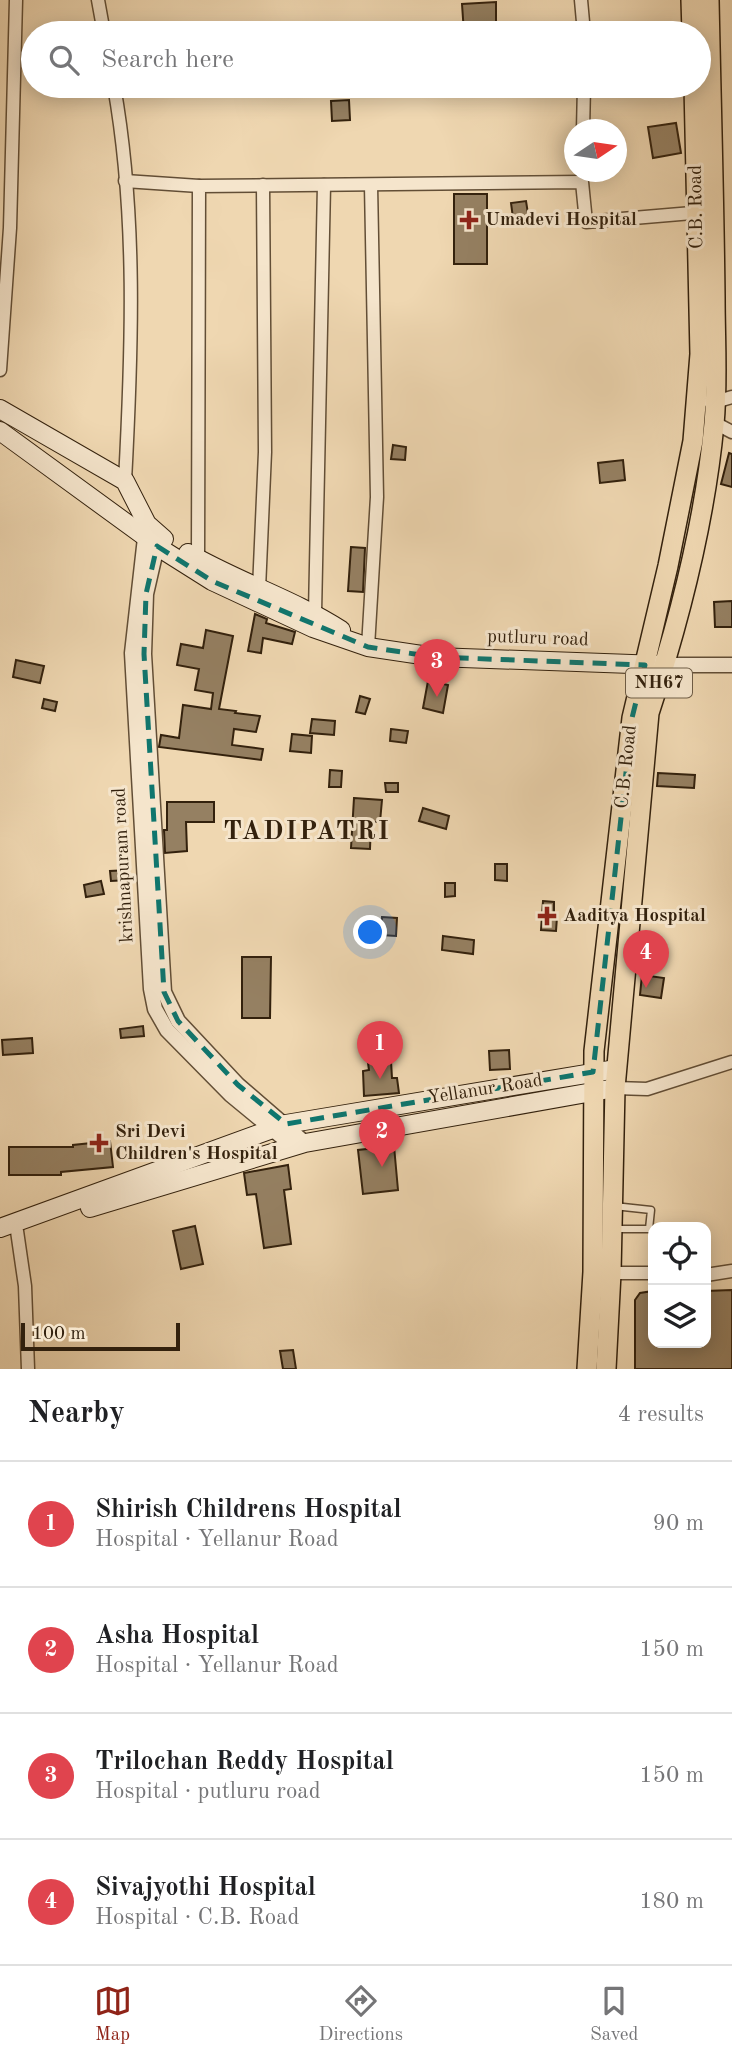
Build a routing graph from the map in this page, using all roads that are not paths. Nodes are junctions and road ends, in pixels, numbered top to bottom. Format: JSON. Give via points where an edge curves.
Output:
{"nodes":[{"id":1,"x":16,"y":0,"type":"edge"},
{"id":2,"x":98,"y":0,"type":"edge"},
{"id":3,"x":581,"y":0,"type":"edge"},
{"id":4,"x":691,"y":0,"type":"edge"},
{"id":5,"x":709,"y":0,"type":"edge"},
{"id":6,"x":102,"y":21,"type":"edge"},
{"id":7,"x":583,"y":21,"type":"edge"},
{"id":8,"x":692,"y":21,"type":"edge"},
{"id":9,"x":709,"y":21,"type":"edge"},
{"id":10,"x":116,"y":98,"type":"edge"},
{"id":11,"x":584,"y":98,"type":"edge"},
{"id":12,"x":695,"y":98,"type":"edge"},
{"id":13,"x":708,"y":98,"type":"edge"},
{"id":14,"x":583,"y":119,"type":"edge"},
{"id":15,"x":564,"y":178,"type":"edge"},
{"id":16,"x":125,"y":181,"type":"junction"},
{"id":17,"x":582,"y":182,"type":"edge"},
{"id":18,"x":371,"y":185,"type":"junction"},
{"id":19,"x":199,"y":186,"type":"junction"},
{"id":20,"x":263,"y":186,"type":"junction"},
{"id":21,"x":324,"y":186,"type":"junction"},
{"id":22,"x":706,"y":212,"type":"junction"},
{"id":23,"x":0,"y":370,"type":"edge"},
{"id":24,"x":714,"y":399,"type":"edge"},
{"id":25,"x":0,"y":409,"type":"edge"},
{"id":26,"x":723,"y":427,"type":"edge"},
{"id":27,"x":0,"y":431,"type":"edge"},
{"id":28,"x":125,"y":481,"type":"junction"},
{"id":29,"x":153,"y":536,"type":"junction"},
{"id":30,"x":198,"y":559,"type":"junction"},
{"id":31,"x":259,"y":589,"type":"junction"},
{"id":32,"x":315,"y":613,"type":"junction"},
{"id":33,"x":368,"y":647,"type":"junction"},
{"id":34,"x":665,"y":665,"type":"junction"},
{"id":35,"x":732,"y":665,"type":"edge"},
{"id":36,"x":645,"y":666,"type":"junction"},
{"id":37,"x":732,"y":1062,"type":"edge"},
{"id":38,"x":593,"y":1072,"type":"junction"},
{"id":39,"x":615,"y":1079,"type":"junction"},
{"id":40,"x":593,"y":1093,"type":"junction"},
{"id":41,"x":279,"y":1125,"type":"junction"},
{"id":42,"x":299,"y":1144,"type":"junction"},
{"id":43,"x":612,"y":1206,"type":"junction"},
{"id":44,"x":611,"y":1230,"type":"junction"},
{"id":45,"x":6,"y":1232,"type":"edge"},
{"id":46,"x":732,"y":1271,"type":"edge"},
{"id":47,"x":602,"y":1273,"type":"junction"},
{"id":48,"x":648,"y":1273,"type":"edge"},
{"id":49,"x":711,"y":1274,"type":"edge"},
{"id":50,"x":28,"y":1369,"type":"edge"},
{"id":51,"x":587,"y":1369,"type":"edge"},
{"id":52,"x":606,"y":1369,"type":"edge"}],
"edges":[{"from":1,"to":23,"type":"street","via":[[10,228]]},
{"from":2,"to":6,"type":"street"},
{"from":3,"to":7,"type":"street"},
{"from":4,"to":8,"type":"highway"},
{"from":5,"to":9,"type":"highway","number":"NH67"},
{"from":10,"to":16,"type":"street"},
{"from":11,"to":14,"type":"street"},
{"from":12,"to":22,"type":"highway","name":"C.B. Road","number":"NH67"},
{"from":13,"to":22,"type":"highway","number":"NH67"},
{"from":15,"to":18,"type":"street"},
{"from":16,"to":19,"type":"street"},
{"from":16,"to":28,"type":"street","via":[[132,354]]},
{"from":17,"to":22,"type":"street","via":[[586,222]]},
{"from":18,"to":21,"type":"street"},
{"from":18,"to":33,"type":"street","via":[[377,497]]},
{"from":19,"to":20,"type":"street"},
{"from":19,"to":30,"type":"street"},
{"from":20,"to":21,"type":"street"},
{"from":20,"to":31,"type":"street","via":[[265,453]]},
{"from":21,"to":32,"type":"street"},
{"from":22,"to":24,"type":"highway","number":"NH67"},
{"from":24,"to":26,"type":"highway","number":"NH67"},
{"from":24,"to":36,"type":"highway","name":"C.B. Road","number":"NH67","via":[[693,441]]},
{"from":25,"to":28,"type":"main road"},
{"from":26,"to":34,"type":"highway","number":"NH67"},
{"from":27,"to":29,"type":"main road"},
{"from":28,"to":29,"type":"main road"},
{"from":29,"to":30,"type":"main road"},
{"from":29,"to":33,"type":"main road","via":[[212,581],[313,628]]},
{"from":29,"to":41,"type":"street","name":"krishnapuram road","via":[[144,654],[164,992],[178,1021]]},
{"from":30,"to":31,"type":"main road"},
{"from":31,"to":32,"type":"main road"},
{"from":32,"to":33,"type":"main road"},
{"from":33,"to":36,"type":"main road","name":"putluru road","via":[[435,657]]},
{"from":34,"to":35,"type":"street"},
{"from":34,"to":36,"type":"main road","name":"putluru road"},
{"from":34,"to":39,"type":"highway","number":"NH67","via":[[649,713]]},
{"from":36,"to":38,"type":"highway","name":"C.B. Road","number":"NH67","via":[[632,718]]},
{"from":37,"to":39,"type":"street","via":[[647,1088]]},
{"from":38,"to":39,"type":"main road"},
{"from":38,"to":40,"type":"highway","name":"C.B. Road","number":"NH67"},
{"from":38,"to":41,"type":"main road"},
{"from":39,"to":40,"type":"main road","name":"Yellanur Road"},
{"from":39,"to":43,"type":"highway","number":"NH67"},
{"from":40,"to":42,"type":"main road","name":"Yellanur Road"},
{"from":40,"to":47,"type":"highway","name":"C.B. Road","number":"NH67"},
{"from":41,"to":42,"type":"street","name":"krishnapuram road"},
{"from":41,"to":45,"type":"main road"},
{"from":42,"to":45,"type":"main road","name":"Yellanur Road"},
{"from":43,"to":44,"type":"highway","number":"NH67"},
{"from":43,"to":44,"type":"lane","via":[[651,1210],[649,1229]]},
{"from":44,"to":47,"type":"highway","number":"NH67"},
{"from":45,"to":50,"type":"street","via":[[25,1286]]},
{"from":46,"to":49,"type":"street"},
{"from":47,"to":48,"type":"street"},
{"from":47,"to":51,"type":"highway","name":"C.B. Road","number":"NH67"},
{"from":47,"to":52,"type":"highway","number":"NH67"}]}
